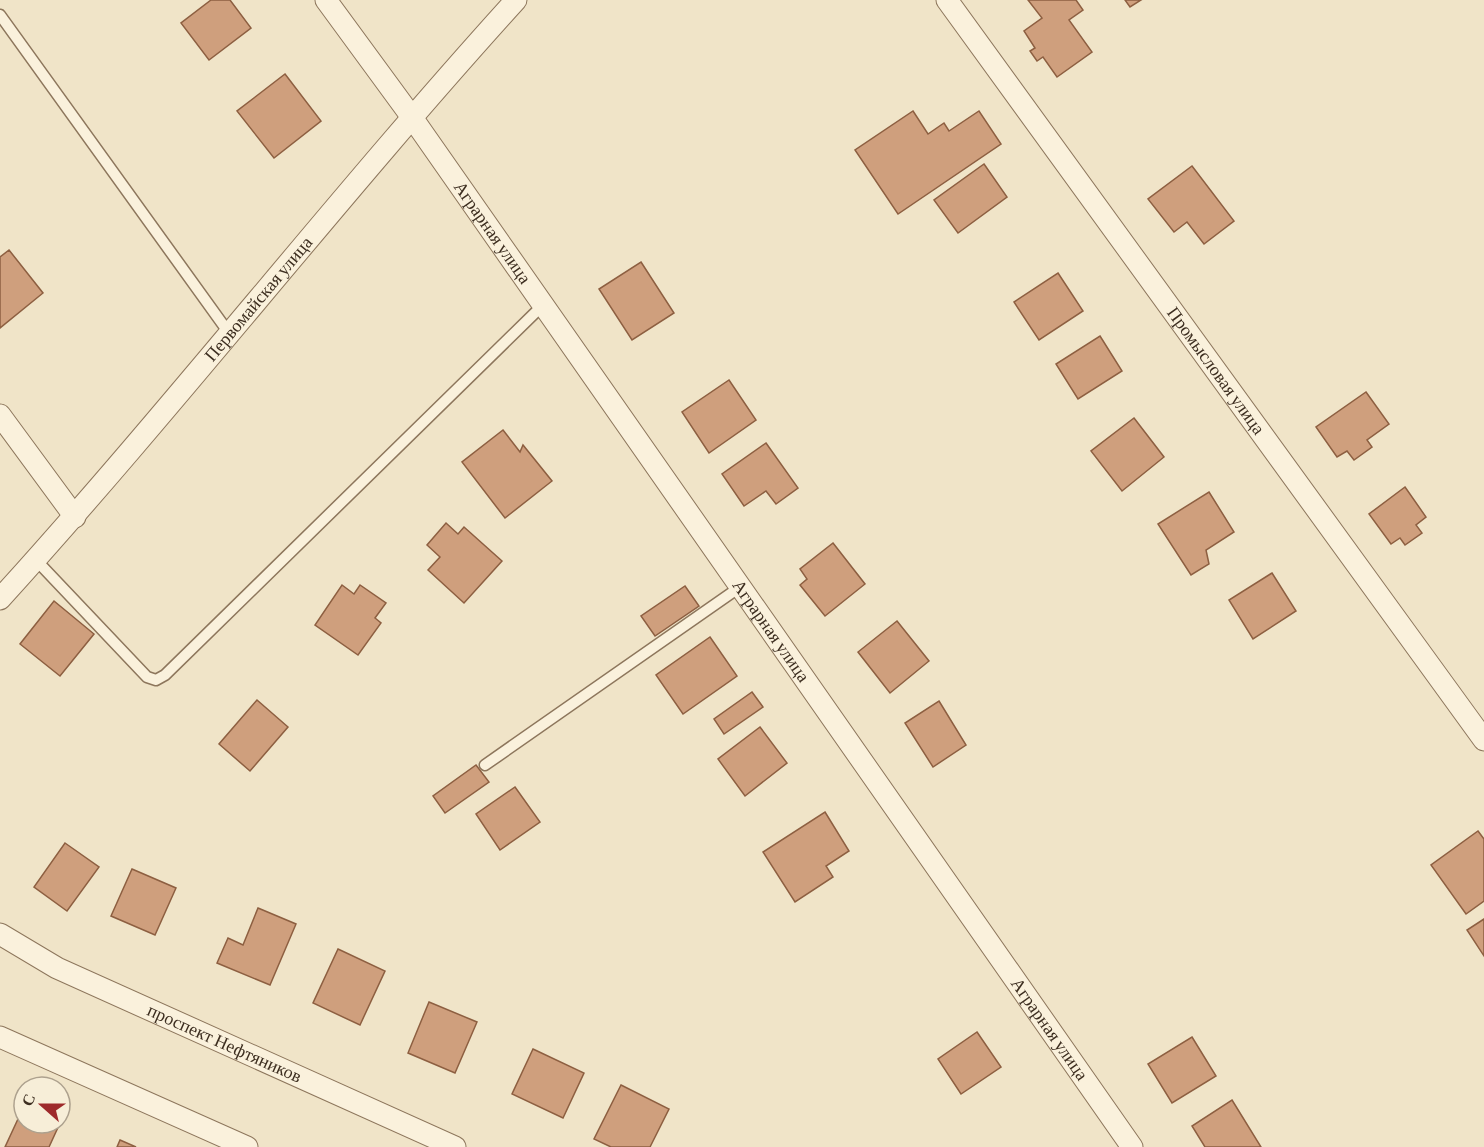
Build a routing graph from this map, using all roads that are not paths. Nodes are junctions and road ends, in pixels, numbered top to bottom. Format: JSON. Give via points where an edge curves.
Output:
{"nodes":[{"id":1,"x":326,"y":0,"type":"edge"},
{"id":2,"x":516,"y":0,"type":"edge"},
{"id":3,"x":947,"y":0,"type":"edge"},
{"id":4,"x":0,"y":15,"type":"edge"},
{"id":5,"x":411,"y":116,"type":"junction"},
{"id":6,"x":543,"y":305,"type":"junction"},
{"id":7,"x":229,"y":333,"type":"junction"},
{"id":8,"x":0,"y":415,"type":"edge"},
{"id":9,"x":75,"y":517,"type":"junction"},
{"id":10,"x":36,"y":560,"type":"junction"},
{"id":11,"x":740,"y":587,"type":"junction"},
{"id":12,"x":0,"y":600,"type":"edge"},
{"id":13,"x":1484,"y":740,"type":"edge"},
{"id":14,"x":485,"y":765,"type":"dead end"},
{"id":15,"x":0,"y":934,"type":"edge"},
{"id":16,"x":0,"y":1037,"type":"edge"},
{"id":17,"x":247,"y":1147,"type":"edge"},
{"id":18,"x":455,"y":1147,"type":"edge"},
{"id":19,"x":1132,"y":1147,"type":"edge"}],
"edges":[{"from":1,"to":5,"type":"street","name":"Аграрная улица"},
{"from":2,"to":5,"type":"street","name":"Первомайская улица"},
{"from":3,"to":13,"type":"street","name":"Промысловая улица"},
{"from":4,"to":7,"type":"lane"},
{"from":5,"to":6,"type":"street","name":"Аграрная улица"},
{"from":5,"to":7,"type":"street","name":"Первомайская улица"},
{"from":6,"to":10,"type":"lane","via":[[156,680],[147,677]]},
{"from":6,"to":11,"type":"street","name":"Аграрная улица"},
{"from":7,"to":9,"type":"street","name":"Первомайская улица"},
{"from":8,"to":9,"type":"street"},
{"from":9,"to":10,"type":"street","name":"Первомайская улица"},
{"from":10,"to":12,"type":"street","name":"Первомайская улица"},
{"from":11,"to":14,"type":"lane"},
{"from":11,"to":19,"type":"street","name":"Аграрная улица"},
{"from":15,"to":18,"type":"street","name":"проспект Нефтяников","via":[[57,968]]},
{"from":16,"to":17,"type":"street"}]}
